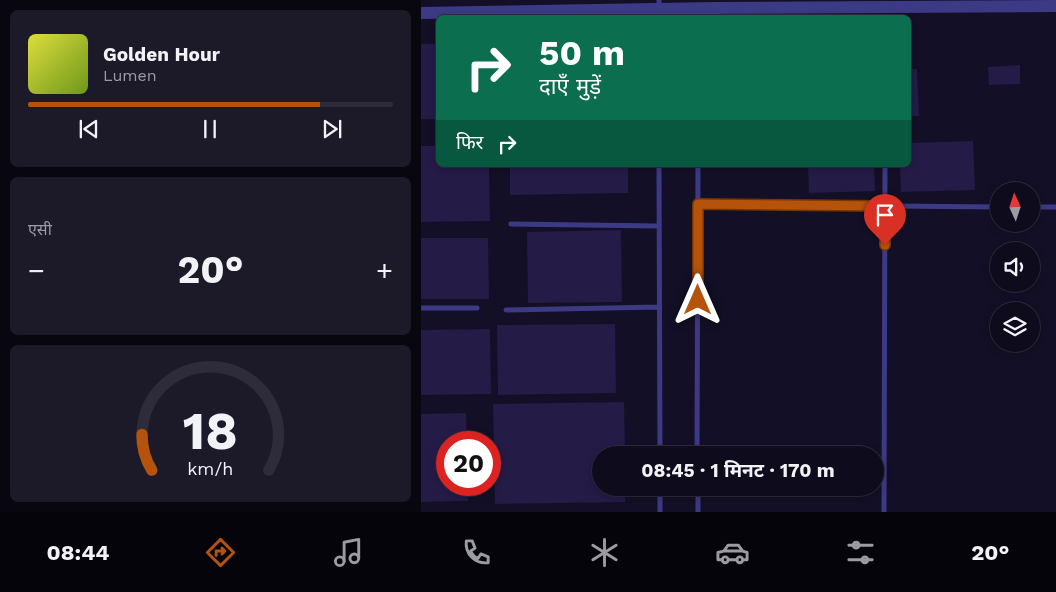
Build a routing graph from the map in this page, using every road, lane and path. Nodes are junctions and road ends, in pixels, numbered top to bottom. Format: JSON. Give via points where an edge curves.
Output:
{"nodes":[{"id":1,"x":1017,"y":3,"type":"edge"},
{"id":2,"x":1056,"y":6,"type":"edge"},
{"id":3,"x":659,"y":9,"type":"edge"},
{"id":4,"x":421,"y":13,"type":"edge"},
{"id":5,"x":615,"y":14,"type":"edge"},
{"id":6,"x":490,"y":15,"type":"edge"},
{"id":7,"x":659,"y":167,"type":"edge"},
{"id":8,"x":698,"y":167,"type":"edge"},
{"id":9,"x":885,"y":167,"type":"edge"},
{"id":10,"x":698,"y":204,"type":"junction"},
{"id":11,"x":885,"y":206,"type":"junction"},
{"id":12,"x":990,"y":207,"type":"edge"},
{"id":13,"x":1040,"y":207,"type":"edge"},
{"id":14,"x":1056,"y":207,"type":"edge"},
{"id":15,"x":511,"y":224,"type":"dead end"},
{"id":16,"x":659,"y":226,"type":"junction"},
{"id":17,"x":659,"y":306,"type":"junction"},
{"id":18,"x":421,"y":308,"type":"edge"},
{"id":19,"x":477,"y":308,"type":"dead end"},
{"id":20,"x":506,"y":310,"type":"dead end"},
{"id":21,"x":660,"y":446,"type":"edge"},
{"id":22,"x":697,"y":446,"type":"edge"},
{"id":23,"x":660,"y":496,"type":"edge"},
{"id":24,"x":697,"y":496,"type":"edge"},
{"id":25,"x":660,"y":512,"type":"edge"},
{"id":26,"x":698,"y":512,"type":"edge"},
{"id":27,"x":884,"y":512,"type":"edge"}],
"edges":[{"from":1,"to":2,"type":"street"},
{"from":1,"to":3,"type":"street"},
{"from":3,"to":5,"type":"street"},
{"from":4,"to":6,"type":"street"},
{"from":5,"to":6,"type":"street"},
{"from":7,"to":16,"type":"lane"},
{"from":8,"to":10,"type":"lane"},
{"from":9,"to":11,"type":"lane"},
{"from":10,"to":11,"type":"lane"},
{"from":10,"to":22,"type":"lane"},
{"from":11,"to":12,"type":"lane"},
{"from":11,"to":27,"type":"lane"},
{"from":13,"to":14,"type":"lane"},
{"from":15,"to":16,"type":"lane"},
{"from":16,"to":17,"type":"lane"},
{"from":17,"to":20,"type":"lane"},
{"from":17,"to":21,"type":"lane"},
{"from":18,"to":19,"type":"lane"},
{"from":23,"to":25,"type":"lane"},
{"from":24,"to":26,"type":"lane"}]}
